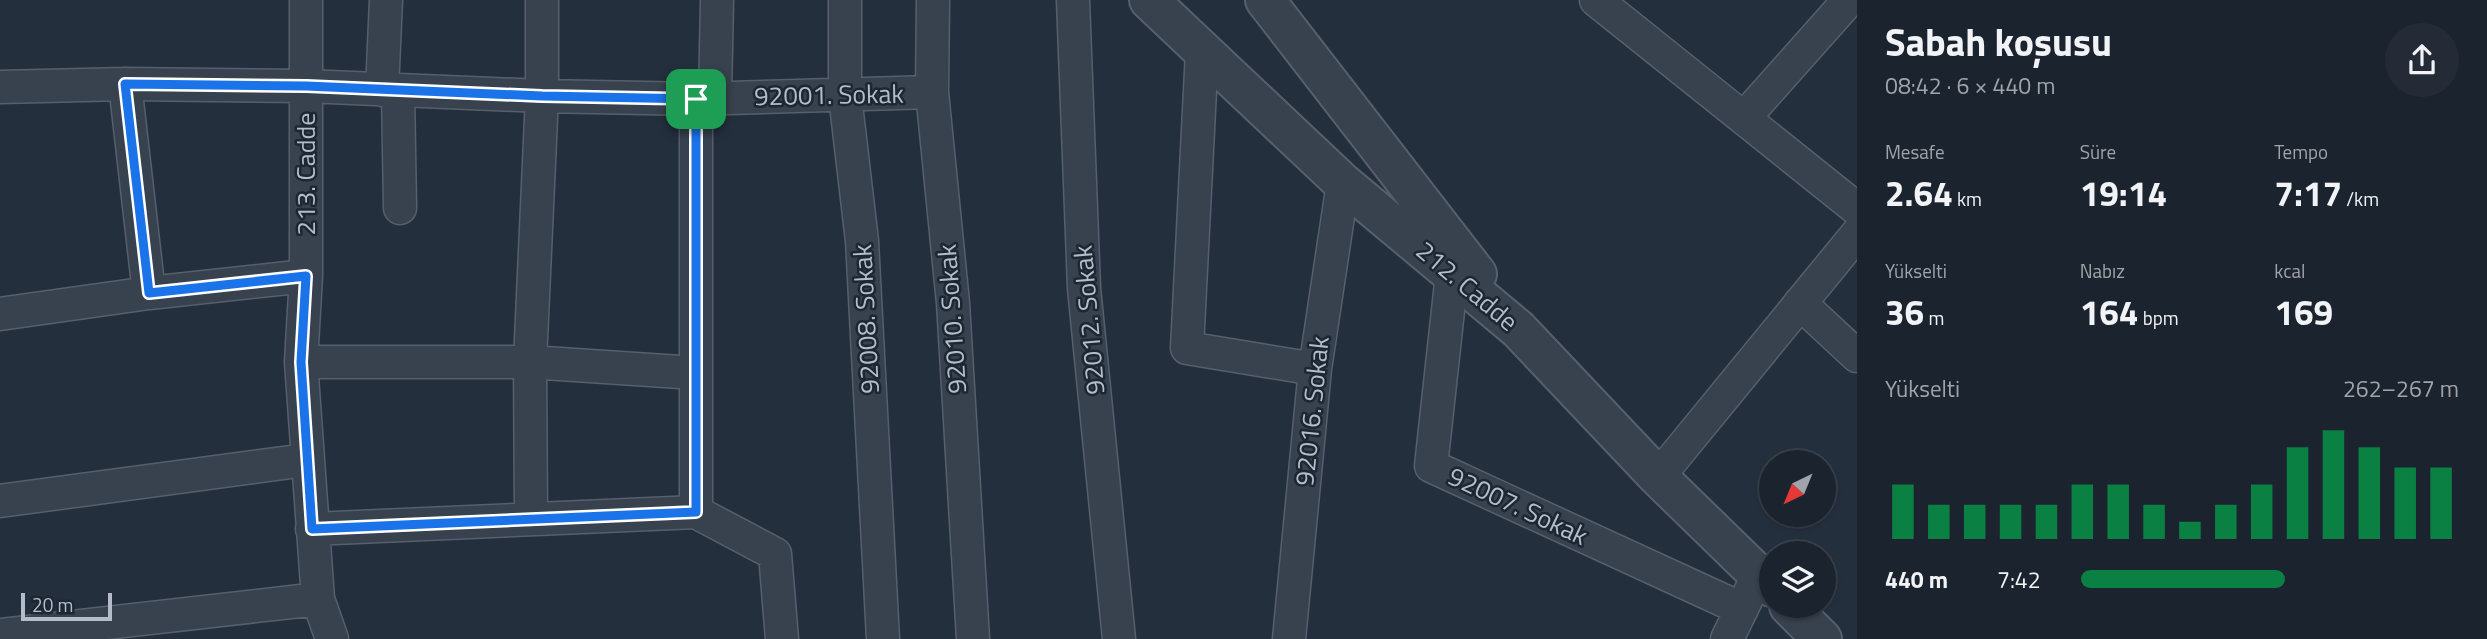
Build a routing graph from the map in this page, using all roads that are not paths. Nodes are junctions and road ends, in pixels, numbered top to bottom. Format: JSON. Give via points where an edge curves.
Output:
{"nodes":[{"id":1,"x":306,"y":0,"type":"edge"},
{"id":2,"x":386,"y":0,"type":"edge"},
{"id":3,"x":542,"y":0,"type":"edge"},
{"id":4,"x":717,"y":0,"type":"edge"},
{"id":5,"x":845,"y":0,"type":"edge"},
{"id":6,"x":933,"y":0,"type":"edge"},
{"id":7,"x":1073,"y":0,"type":"edge"},
{"id":8,"x":1149,"y":0,"type":"edge"},
{"id":9,"x":1265,"y":0,"type":"edge"},
{"id":10,"x":1849,"y":0,"type":"edge"},
{"id":11,"x":1604,"y":2,"type":"edge"},
{"id":12,"x":1202,"y":51,"type":"junction"},
{"id":13,"x":125,"y":84,"type":"junction"},
{"id":14,"x":306,"y":86,"type":"junction"},
{"id":15,"x":0,"y":87,"type":"edge"},
{"id":16,"x":390,"y":90,"type":"junction"},
{"id":17,"x":932,"y":92,"type":"junction"},
{"id":18,"x":542,"y":96,"type":"junction"},
{"id":19,"x":845,"y":96,"type":"junction"},
{"id":20,"x":706,"y":98,"type":"junction"},
{"id":21,"x":1744,"y":118,"type":"junction"},
{"id":22,"x":1343,"y":183,"type":"junction"},
{"id":23,"x":400,"y":208,"type":"dead end"},
{"id":24,"x":1857,"y":209,"type":"edge"},
{"id":25,"x":1857,"y":234,"type":"edge"},
{"id":26,"x":1452,"y":274,"type":"junction"},
{"id":27,"x":306,"y":276,"type":"junction"},
{"id":28,"x":149,"y":293,"type":"junction"},
{"id":29,"x":1800,"y":303,"type":"junction"},
{"id":30,"x":0,"y":314,"type":"edge"},
{"id":31,"x":1518,"y":329,"type":"junction"},
{"id":32,"x":1857,"y":356,"type":"edge"},
{"id":33,"x":301,"y":362,"type":"junction"},
{"id":34,"x":530,"y":362,"type":"junction"},
{"id":35,"x":1315,"y":369,"type":"junction"},
{"id":36,"x":695,"y":373,"type":"junction"},
{"id":37,"x":306,"y":460,"type":"junction"},
{"id":38,"x":1658,"y":477,"type":"junction"},
{"id":39,"x":0,"y":501,"type":"edge"},
{"id":40,"x":696,"y":512,"type":"junction"},
{"id":41,"x":531,"y":518,"type":"junction"},
{"id":42,"x":312,"y":529,"type":"junction"},
{"id":43,"x":1757,"y":590,"type":"edge"},
{"id":44,"x":318,"y":599,"type":"junction"},
{"id":45,"x":1801,"y":618,"type":"edge"},
{"id":46,"x":0,"y":635,"type":"edge"},
{"id":47,"x":332,"y":639,"type":"edge"},
{"id":48,"x":782,"y":639,"type":"edge"},
{"id":49,"x":883,"y":639,"type":"edge"},
{"id":50,"x":973,"y":639,"type":"edge"},
{"id":51,"x":1119,"y":639,"type":"edge"},
{"id":52,"x":1289,"y":639,"type":"edge"},
{"id":53,"x":1727,"y":639,"type":"edge"},
{"id":54,"x":1822,"y":639,"type":"edge"}],
"edges":[{"from":1,"to":14,"type":"street","name":"213. Cadde"},
{"from":2,"to":16,"type":"street"},
{"from":3,"to":18,"type":"street"},
{"from":4,"to":20,"type":"street"},
{"from":5,"to":19,"type":"street","name":"92008. Sokak"},
{"from":6,"to":17,"type":"street","name":"92010. Sokak"},
{"from":7,"to":51,"type":"street","name":"92012. Sokak","via":[[1084,288]]},
{"from":8,"to":12,"type":"street","name":"212. Cadde"},
{"from":9,"to":31,"type":"street"},
{"from":10,"to":21,"type":"street"},
{"from":11,"to":21,"type":"street"},
{"from":12,"to":22,"type":"street","name":"212. Cadde"},
{"from":12,"to":35,"type":"street","via":[[1187,348]]},
{"from":13,"to":14,"type":"street","name":"92001. Sokak"},
{"from":13,"to":15,"type":"street","name":"92001. Sokak"},
{"from":13,"to":28,"type":"street"},
{"from":14,"to":16,"type":"street","name":"92001. Sokak"},
{"from":14,"to":27,"type":"street","name":"213. Cadde"},
{"from":16,"to":18,"type":"street","name":"92001. Sokak"},
{"from":16,"to":23,"type":"street"},
{"from":17,"to":19,"type":"street","name":"92001. Sokak"},
{"from":17,"to":50,"type":"street","name":"92010. Sokak","via":[[953,303]]},
{"from":18,"to":20,"type":"street","name":"92001. Sokak"},
{"from":18,"to":34,"type":"street"},
{"from":19,"to":20,"type":"street","name":"92001. Sokak"},
{"from":19,"to":49,"type":"street","name":"92008. Sokak","via":[[862,241]]},
{"from":20,"to":36,"type":"street"},
{"from":21,"to":24,"type":"street"},
{"from":22,"to":26,"type":"street","name":"212. Cadde"},
{"from":22,"to":35,"type":"street","name":"92016. Sokak"},
{"from":25,"to":29,"type":"street"},
{"from":26,"to":31,"type":"street","name":"212. Cadde"},
{"from":26,"to":43,"type":"street","name":"92007. Sokak","via":[[1431,466]]},
{"from":27,"to":28,"type":"street"},
{"from":27,"to":33,"type":"street","name":"213. Cadde"},
{"from":28,"to":30,"type":"street"},
{"from":29,"to":32,"type":"street"},
{"from":29,"to":38,"type":"street"},
{"from":31,"to":38,"type":"street","name":"212. Cadde"},
{"from":33,"to":34,"type":"street"},
{"from":33,"to":37,"type":"street","name":"213. Cadde"},
{"from":34,"to":36,"type":"street"},
{"from":34,"to":41,"type":"street"},
{"from":35,"to":52,"type":"street","name":"92016. Sokak"},
{"from":36,"to":40,"type":"street"},
{"from":37,"to":39,"type":"street"},
{"from":37,"to":42,"type":"street","name":"213. Cadde"},
{"from":38,"to":43,"type":"street","name":"212. Cadde"},
{"from":40,"to":41,"type":"street"},
{"from":40,"to":48,"type":"street","via":[[775,554]]},
{"from":41,"to":42,"type":"street"},
{"from":42,"to":44,"type":"street","name":"213. Cadde"},
{"from":43,"to":53,"type":"street"},
{"from":44,"to":46,"type":"street"},
{"from":44,"to":47,"type":"street","name":"213. Cadde"},
{"from":45,"to":54,"type":"street"}]}
